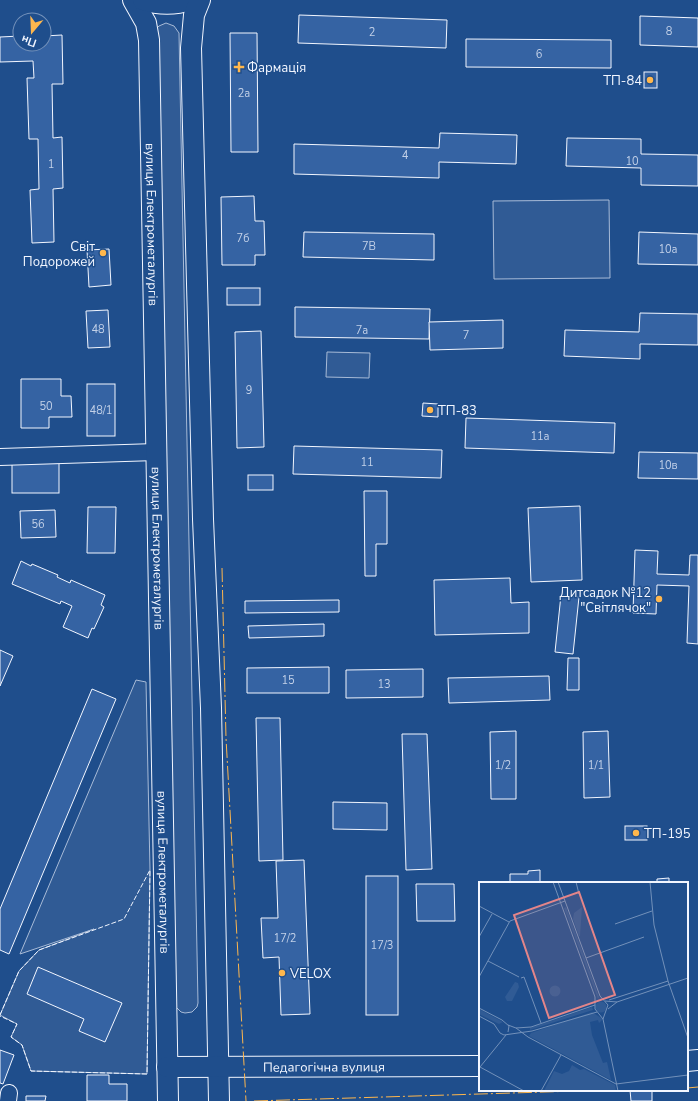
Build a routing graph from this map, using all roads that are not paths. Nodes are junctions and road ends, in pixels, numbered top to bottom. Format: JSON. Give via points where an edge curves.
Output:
{"nodes":[{"id":1,"x":133,"y":0,"type":"edge"},
{"id":2,"x":143,"y":0,"type":"edge"},
{"id":3,"x":191,"y":0,"type":"edge"},
{"id":4,"x":200,"y":0,"type":"edge"},
{"id":5,"x":156,"y":452,"type":"junction"},
{"id":6,"x":0,"y":457,"type":"edge"},
{"id":7,"x":698,"y":1060,"type":"edge"},
{"id":8,"x":688,"y":1061,"type":"edge"},
{"id":9,"x":218,"y":1066,"type":"junction"},
{"id":10,"x":479,"y":1066,"type":"edge"},
{"id":11,"x":167,"y":1067,"type":"junction"},
{"id":12,"x":168,"y":1101,"type":"edge"},
{"id":13,"x":219,"y":1101,"type":"edge"}],
"edges":[{"from":1,"to":5,"type":"main road","name":"вулиця Електрометалургів","via":[[146,23],[149,40]]},
{"from":2,"to":3,"type":"main road","via":[[164,4],[178,4]]},
{"from":4,"to":9,"type":"main road","via":[[193,20],[191,48],[203,518],[211,708]]},
{"from":5,"to":6,"type":"street"},
{"from":5,"to":11,"type":"main road","name":"вулиця Електрометалургів"},
{"from":7,"to":8,"type":"main road"},
{"from":9,"to":10,"type":"main road","name":"Педагогічна вулиця"},
{"from":9,"to":11,"type":"main road","name":"Педагогічна вулиця"},
{"from":9,"to":13,"type":"main road"},
{"from":11,"to":12,"type":"main road","name":"вулиця Електрометалургів"}]}
